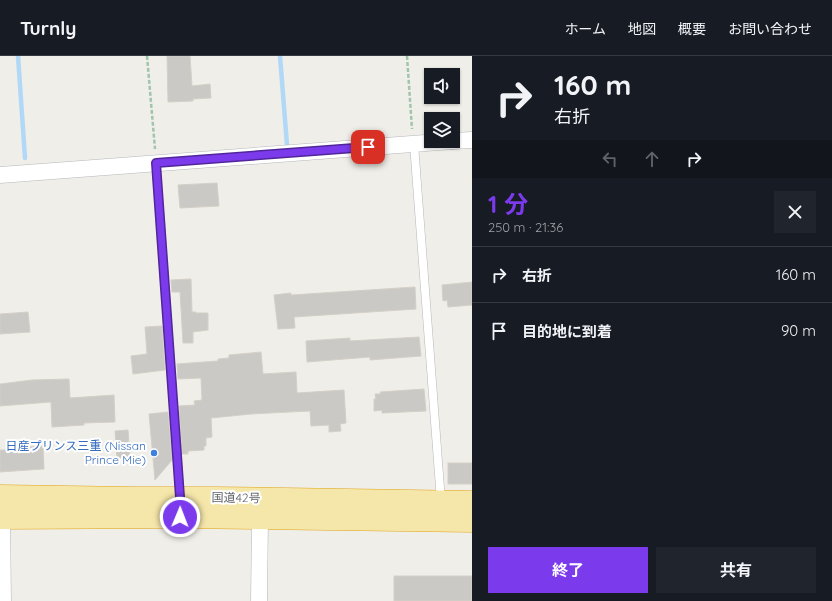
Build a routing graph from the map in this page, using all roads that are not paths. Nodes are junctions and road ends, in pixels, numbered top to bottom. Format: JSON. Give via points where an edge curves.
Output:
{"nodes":[{"id":1,"x":472,"y":140,"type":"edge"},
{"id":2,"x":460,"y":141,"type":"edge"},
{"id":3,"x":424,"y":143,"type":"edge"},
{"id":4,"x":414,"y":144,"type":"junction"},
{"id":5,"x":156,"y":163,"type":"junction"},
{"id":6,"x":0,"y":175,"type":"edge"},
{"id":7,"x":0,"y":496,"type":"edge"},
{"id":8,"x":441,"y":502,"type":"junction"},
{"id":9,"x":472,"y":502,"type":"edge"},
{"id":10,"x":180,"y":507,"type":"junction"},
{"id":11,"x":1,"y":518,"type":"edge"},
{"id":12,"x":260,"y":519,"type":"junction"},
{"id":13,"x":472,"y":521,"type":"edge"},
{"id":14,"x":3,"y":601,"type":"edge"},
{"id":15,"x":259,"y":601,"type":"edge"}],
"edges":[{"from":1,"to":2,"type":"street"},
{"from":3,"to":4,"type":"street"},
{"from":4,"to":5,"type":"street"},
{"from":4,"to":8,"type":"lane"},
{"from":5,"to":6,"type":"street"},
{"from":5,"to":10,"type":"lane"},
{"from":7,"to":10,"type":"highway","name":"国道42号","via":[[134,498]]},
{"from":8,"to":9,"type":"highway","name":"国道42号"},
{"from":8,"to":10,"type":"highway","name":"国道42号"},
{"from":10,"to":11,"type":"highway","name":"国道42号"},
{"from":10,"to":12,"type":"highway","name":"国道42号"},
{"from":11,"to":14,"type":"street"},
{"from":12,"to":13,"type":"highway","name":"国道42号"},
{"from":12,"to":15,"type":"street"}]}
